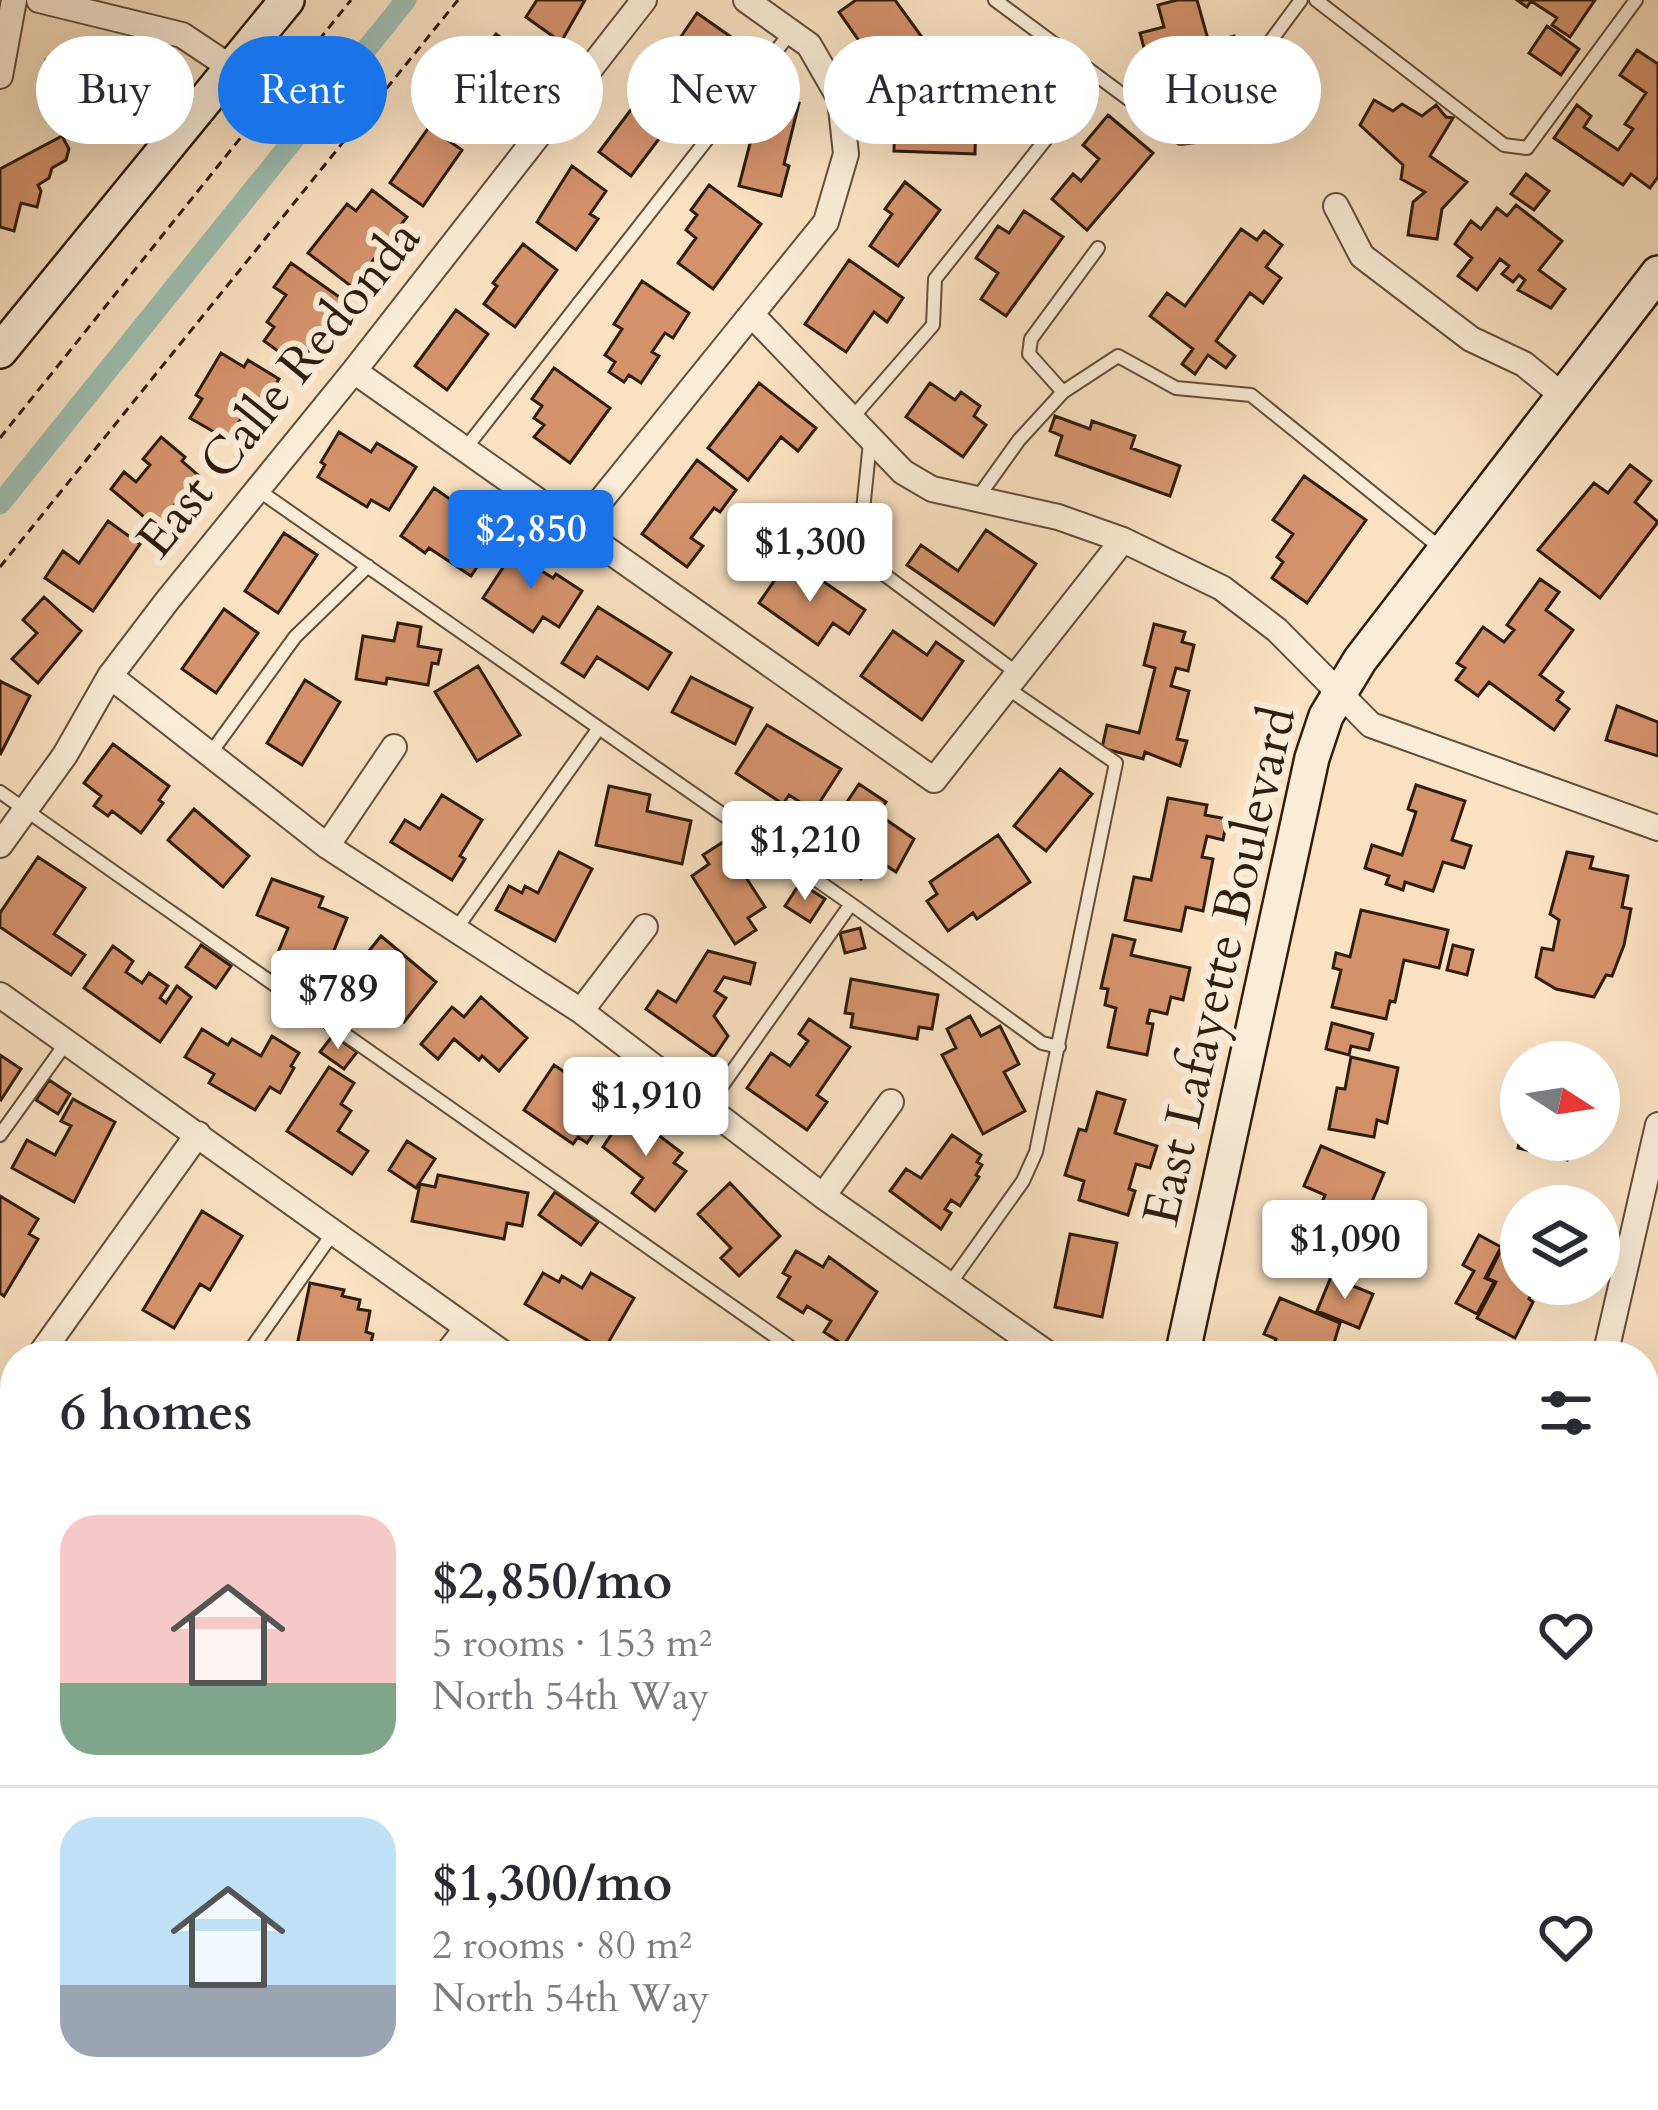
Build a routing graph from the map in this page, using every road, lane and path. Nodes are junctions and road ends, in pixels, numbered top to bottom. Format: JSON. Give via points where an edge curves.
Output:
{"nodes":[{"id":1,"x":14,"y":0,"type":"edge"},
{"id":2,"x":39,"y":0,"type":"edge"},
{"id":3,"x":287,"y":0,"type":"edge"},
{"id":4,"x":351,"y":0,"type":"edge"},
{"id":5,"x":458,"y":0,"type":"edge"},
{"id":6,"x":644,"y":0,"type":"edge"},
{"id":7,"x":746,"y":0,"type":"edge"},
{"id":8,"x":994,"y":0,"type":"edge"},
{"id":9,"x":1301,"y":0,"type":"edge"},
{"id":10,"x":1316,"y":0,"type":"edge"},
{"id":11,"x":1636,"y":0,"type":"edge"},
{"id":12,"x":791,"y":32,"type":"junction"},
{"id":13,"x":259,"y":36,"type":"edge"},
{"id":14,"x":321,"y":36,"type":"edge"},
{"id":15,"x":1042,"y":36,"type":"edge"},
{"id":16,"x":218,"y":59,"type":"edge"},
{"id":17,"x":0,"y":76,"type":"edge"},
{"id":18,"x":1099,"y":78,"type":"edge"},
{"id":19,"x":218,"y":87,"type":"edge"},
{"id":20,"x":235,"y":144,"type":"edge"},
{"id":21,"x":1042,"y":144,"type":"edge"},
{"id":22,"x":1336,"y":206,"type":"dead end"},
{"id":23,"x":1098,"y":248,"type":"dead end"},
{"id":24,"x":1658,"y":273,"type":"edge"},
{"id":25,"x":752,"y":315,"type":"junction"},
{"id":26,"x":0,"y":351,"type":"edge"},
{"id":27,"x":354,"y":370,"type":"junction"},
{"id":28,"x":1063,"y":392,"type":"junction"},
{"id":29,"x":1563,"y":396,"type":"junction"},
{"id":30,"x":852,"y":418,"type":"junction"},
{"id":31,"x":870,"y":437,"type":"junction"},
{"id":32,"x":0,"y":438,"type":"edge"},
{"id":33,"x":465,"y":450,"type":"junction"},
{"id":34,"x":257,"y":490,"type":"junction"},
{"id":35,"x":975,"y":501,"type":"junction"},
{"id":36,"x":577,"y":530,"type":"junction"},
{"id":37,"x":1123,"y":540,"type":"junction"},
{"id":38,"x":1444,"y":551,"type":"junction"},
{"id":39,"x":368,"y":566,"type":"junction"},
{"id":40,"x":0,"y":567,"type":"edge"},
{"id":41,"x":110,"y":676,"type":"junction"},
{"id":42,"x":1012,"y":681,"type":"junction"},
{"id":43,"x":1338,"y":694,"type":"junction"},
{"id":44,"x":599,"y":728,"type":"junction"},
{"id":45,"x":394,"y":747,"type":"dead end"},
{"id":46,"x":210,"y":754,"type":"junction"},
{"id":47,"x":0,"y":792,"type":"edge"},
{"id":48,"x":25,"y":810,"type":"junction"},
{"id":49,"x":1658,"y":828,"type":"edge"},
{"id":50,"x":0,"y":845,"type":"edge"},
{"id":51,"x":328,"y":846,"type":"junction"},
{"id":52,"x":851,"y":904,"type":"junction"},
{"id":53,"x":645,"y":927,"type":"dead end"},
{"id":54,"x":456,"y":929,"type":"junction"},
{"id":55,"x":0,"y":994,"type":"edge"},
{"id":56,"x":581,"y":1011,"type":"junction"},
{"id":57,"x":67,"y":1042,"type":"junction"},
{"id":58,"x":1059,"y":1047,"type":"junction"},
{"id":59,"x":891,"y":1102,"type":"dead end"},
{"id":60,"x":707,"y":1107,"type":"junction"},
{"id":61,"x":1658,"y":1125,"type":"edge"},
{"id":62,"x":199,"y":1134,"type":"junction"},
{"id":63,"x":0,"y":1135,"type":"edge"},
{"id":64,"x":823,"y":1196,"type":"junction"},
{"id":65,"x":333,"y":1232,"type":"junction"},
{"id":66,"x":949,"y":1286,"type":"junction"},
{"id":67,"x":466,"y":1329,"type":"junction"},
{"id":68,"x":50,"y":1341,"type":"edge"},
{"id":69,"x":257,"y":1341,"type":"edge"},
{"id":70,"x":457,"y":1341,"type":"edge"},
{"id":71,"x":484,"y":1341,"type":"edge"},
{"id":72,"x":781,"y":1341,"type":"edge"},
{"id":73,"x":1029,"y":1341,"type":"edge"},
{"id":74,"x":1185,"y":1341,"type":"edge"},
{"id":75,"x":1608,"y":1341,"type":"edge"}],
"edges":[{"from":1,"to":17,"type":"street"},
{"from":2,"to":16,"type":"street","via":[[182,35]]},
{"from":3,"to":13,"type":"street"},
{"from":4,"to":14,"type":"path"},
{"from":5,"to":40,"type":"path"},
{"from":6,"to":27,"type":"street","name":"East Calle Redonda"},
{"from":7,"to":12,"type":"street"},
{"from":8,"to":15,"type":"lane"},
{"from":9,"to":18,"type":"lane","via":[[1195,136],[1181,138]]},
{"from":10,"to":11,"type":"lane","via":[[1504,145],[1527,148]]},
{"from":12,"to":25,"type":"street","via":[[809,45],[840,99],[846,154],[826,222]]},
{"from":12,"to":33,"type":"lane"},
{"from":19,"to":26,"type":"street"},
{"from":20,"to":32,"type":"path"},
{"from":21,"to":30,"type":"lane","via":[[935,279],[933,326]]},
{"from":22,"to":29,"type":"street","via":[[1362,256]]},
{"from":23,"to":28,"type":"lane","via":[[1031,339],[1029,354]]},
{"from":24,"to":29,"type":"street","name":"East Lafayette Boulevard"},
{"from":25,"to":30,"type":"street"},
{"from":25,"to":36,"type":"street"},
{"from":27,"to":33,"type":"street"},
{"from":27,"to":34,"type":"street","name":"East Calle Redonda"},
{"from":28,"to":35,"type":"lane"},
{"from":28,"to":38,"type":"lane","via":[[1118,356],[1176,388],[1251,395]]},
{"from":29,"to":38,"type":"street","name":"East Lafayette Boulevard"},
{"from":30,"to":31,"type":"street"},
{"from":31,"to":35,"type":"street","via":[[903,472]]},
{"from":31,"to":42,"type":"lane","via":[[862,558]]},
{"from":33,"to":36,"type":"street"},
{"from":34,"to":39,"type":"lane"},
{"from":34,"to":41,"type":"street","name":"East Calle Redonda"},
{"from":35,"to":37,"type":"street"},
{"from":36,"to":42,"type":"street","via":[[934,779]]},
{"from":37,"to":42,"type":"street"},
{"from":37,"to":43,"type":"street","via":[[1222,588],[1277,630]]},
{"from":38,"to":43,"type":"street","name":"East Lafayette Boulevard"},
{"from":39,"to":44,"type":"lane"},
{"from":39,"to":46,"type":"lane","via":[[295,638]]},
{"from":41,"to":46,"type":"street"},
{"from":41,"to":48,"type":"street","name":"East Calle Redonda"},
{"from":42,"to":58,"type":"lane","via":[[1116,763]]},
{"from":43,"to":49,"type":"street","via":[[1371,725]]},
{"from":43,"to":74,"type":"street","name":"East Lafayette Boulevard","via":[[1312,758]]},
{"from":44,"to":52,"type":"lane"},
{"from":44,"to":54,"type":"lane"},
{"from":45,"to":51,"type":"street"},
{"from":46,"to":51,"type":"street"},
{"from":47,"to":48,"type":"lane"},
{"from":48,"to":50,"type":"street","name":"East Calle Redonda"},
{"from":48,"to":72,"type":"lane"},
{"from":51,"to":54,"type":"street"},
{"from":52,"to":58,"type":"lane"},
{"from":52,"to":60,"type":"lane"},
{"from":53,"to":56,"type":"street"},
{"from":54,"to":56,"type":"street"},
{"from":55,"to":57,"type":"street"},
{"from":56,"to":60,"type":"street"},
{"from":57,"to":62,"type":"street"},
{"from":57,"to":63,"type":"lane"},
{"from":58,"to":66,"type":"lane","via":[[1023,1181]]},
{"from":59,"to":64,"type":"street"},
{"from":60,"to":64,"type":"street"},
{"from":61,"to":75,"type":"street"},
{"from":62,"to":65,"type":"street"},
{"from":62,"to":68,"type":"street"},
{"from":64,"to":66,"type":"street"},
{"from":65,"to":67,"type":"street"},
{"from":65,"to":69,"type":"lane"},
{"from":66,"to":73,"type":"street"},
{"from":67,"to":70,"type":"street"},
{"from":67,"to":71,"type":"street"}]}
